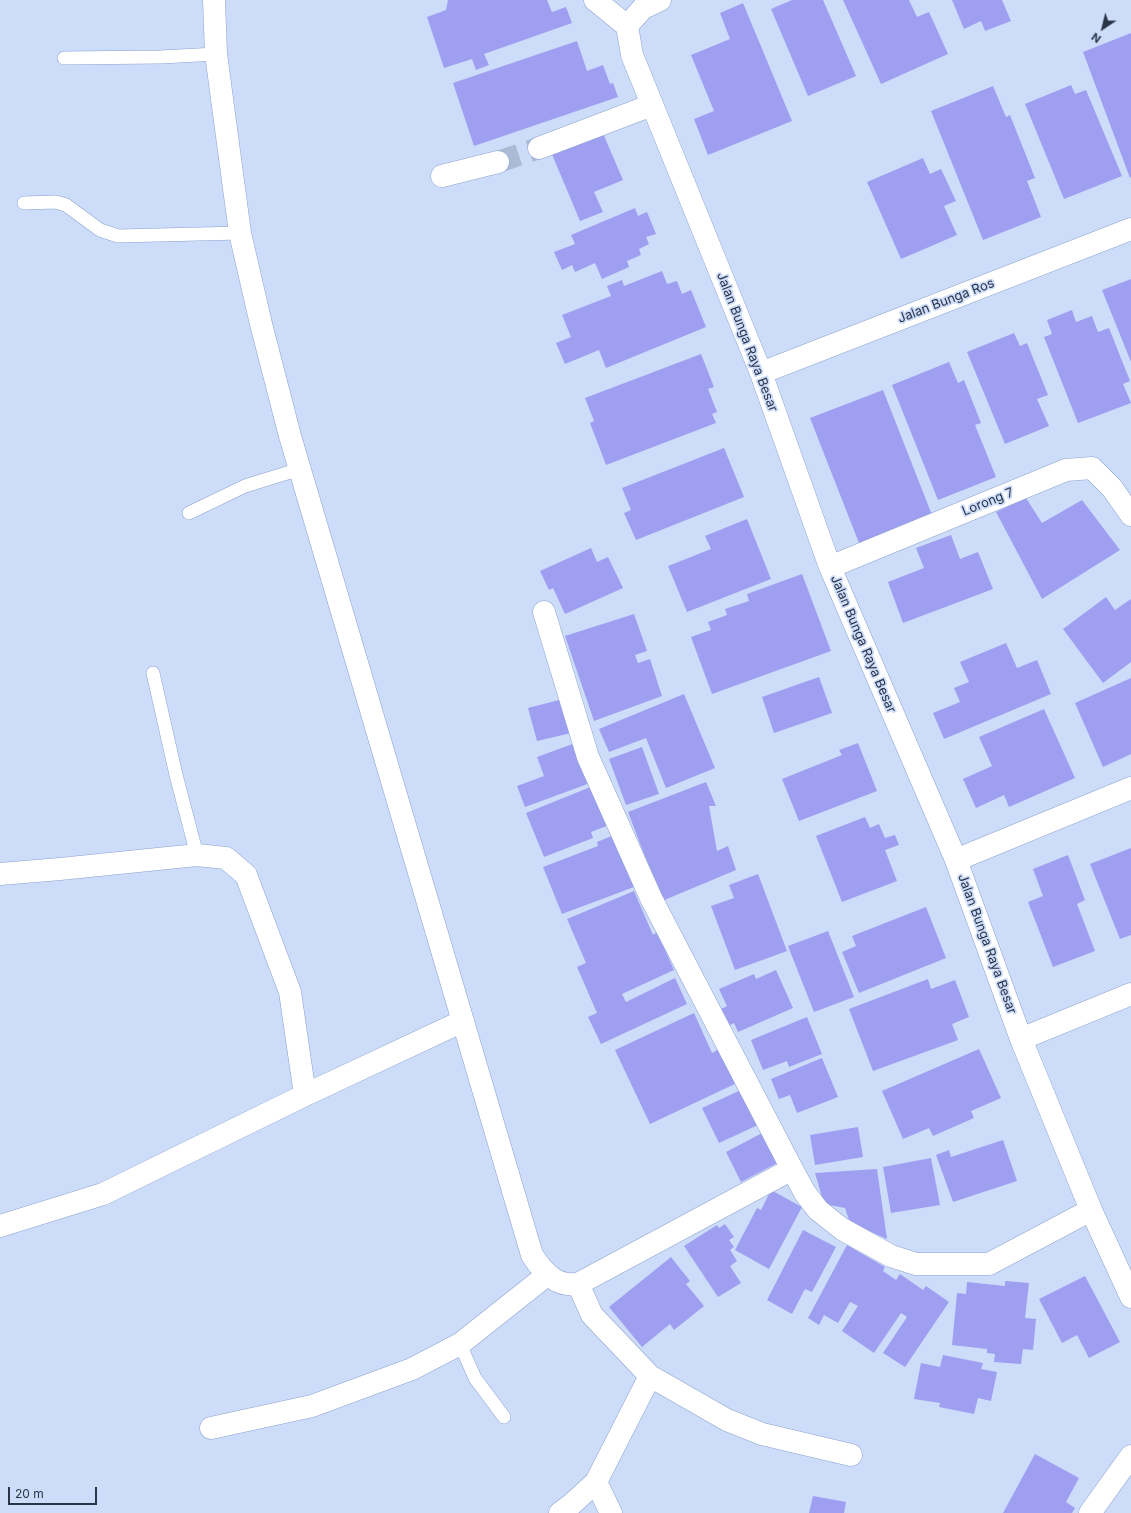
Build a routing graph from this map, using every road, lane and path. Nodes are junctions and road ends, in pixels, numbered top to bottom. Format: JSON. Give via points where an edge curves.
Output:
{"nodes":[{"id":1,"x":214,"y":0,"type":"edge"},
{"id":2,"x":595,"y":0,"type":"edge"},
{"id":3,"x":660,"y":0,"type":"edge"},
{"id":4,"x":627,"y":26,"type":"junction"},
{"id":5,"x":216,"y":54,"type":"junction"},
{"id":6,"x":64,"y":58,"type":"dead end"},
{"id":7,"x":652,"y":105,"type":"junction"},
{"id":8,"x":539,"y":148,"type":"tunnel mouth"},
{"id":9,"x":498,"y":162,"type":"tunnel mouth"},
{"id":10,"x":442,"y":176,"type":"dead end"},
{"id":11,"x":24,"y":203,"type":"dead end"},
{"id":12,"x":1131,"y":229,"type":"edge"},
{"id":13,"x":240,"y":233,"type":"junction"},
{"id":14,"x":761,"y":373,"type":"junction"},
{"id":15,"x":300,"y":469,"type":"junction"},
{"id":16,"x":189,"y":513,"type":"dead end"},
{"id":17,"x":1131,"y":515,"type":"edge"},
{"id":18,"x":830,"y":567,"type":"junction"},
{"id":19,"x":544,"y":612,"type":"dead end"},
{"id":20,"x":153,"y":673,"type":"dead end"},
{"id":21,"x":1131,"y":788,"type":"edge"},
{"id":22,"x":197,"y":855,"type":"junction"},
{"id":23,"x":956,"y":860,"type":"junction"},
{"id":24,"x":0,"y":874,"type":"edge"},
{"id":25,"x":1131,"y":994,"type":"edge"},
{"id":26,"x":463,"y":1021,"type":"junction"},
{"id":27,"x":1021,"y":1038,"type":"junction"},
{"id":28,"x":306,"y":1095,"type":"junction"},
{"id":29,"x":792,"y":1169,"type":"junction"},
{"id":30,"x":1090,"y":1210,"type":"junction"},
{"id":31,"x":0,"y":1226,"type":"edge"},
{"id":32,"x":547,"y":1275,"type":"junction"},
{"id":33,"x":578,"y":1284,"type":"junction"},
{"id":34,"x":1131,"y":1297,"type":"edge"},
{"id":35,"x":460,"y":1344,"type":"junction"},
{"id":36,"x":650,"y":1376,"type":"junction"},
{"id":37,"x":504,"y":1417,"type":"dead end"},
{"id":38,"x":211,"y":1428,"type":"dead end"},
{"id":39,"x":851,"y":1454,"type":"dead end"},
{"id":40,"x":1131,"y":1456,"type":"edge"},
{"id":41,"x":596,"y":1482,"type":"junction"},
{"id":42,"x":560,"y":1513,"type":"edge"},
{"id":43,"x":611,"y":1513,"type":"edge"},
{"id":44,"x":1090,"y":1513,"type":"edge"}],
"edges":[{"from":1,"to":5,"type":"street"},
{"from":2,"to":4,"type":"street"},
{"from":3,"to":4,"type":"street","via":[[643,8]]},
{"from":4,"to":7,"type":"street","name":"Jalan Bunga Raya Besar","via":[[630,48]]},
{"from":5,"to":6,"type":"lane"},
{"from":5,"to":13,"type":"street"},
{"from":7,"to":8,"type":"street"},
{"from":7,"to":14,"type":"street","name":"Jalan Bunga Raya Besar"},
{"from":9,"to":10,"type":"street"},
{"from":11,"to":13,"type":"lane","via":[[56,202],[66,205],[100,230],[118,236]]},
{"from":12,"to":14,"type":"street","name":"Jalan Bunga Ros"},
{"from":13,"to":15,"type":"street","via":[[260,324]]},
{"from":14,"to":18,"type":"street","name":"Jalan Bunga Raya Besar"},
{"from":15,"to":16,"type":"lane","via":[[245,486]]},
{"from":15,"to":26,"type":"street"},
{"from":17,"to":18,"type":"street","name":"Lorong 7","via":[[1112,488],[1092,468],[1066,470]]},
{"from":18,"to":23,"type":"street","name":"Jalan Bunga Raya Besar"},
{"from":19,"to":29,"type":"street","via":[[588,757],[648,891]]},
{"from":20,"to":22,"type":"lane"},
{"from":21,"to":23,"type":"street"},
{"from":22,"to":24,"type":"street"},
{"from":22,"to":28,"type":"street","via":[[226,858],[246,875],[290,992]]},
{"from":23,"to":27,"type":"street","name":"Jalan Bunga Raya Besar"},
{"from":25,"to":27,"type":"street"},
{"from":26,"to":28,"type":"street"},
{"from":26,"to":32,"type":"street","via":[[532,1255]]},
{"from":27,"to":30,"type":"street","name":"Jalan Bunga Raya Besar"},
{"from":28,"to":31,"type":"street","via":[[103,1194]]},
{"from":29,"to":30,"type":"street","via":[[818,1210],[836,1224],[891,1256],[916,1264],[989,1264]]},
{"from":29,"to":33,"type":"street"},
{"from":30,"to":34,"type":"street","name":"Jalan Bunga Raya Besar"},
{"from":32,"to":33,"type":"street","via":[[561,1283]]},
{"from":32,"to":35,"type":"street"},
{"from":33,"to":36,"type":"street","via":[[592,1315]]},
{"from":35,"to":37,"type":"lane","via":[[475,1378]]},
{"from":35,"to":38,"type":"street","via":[[412,1369],[312,1406]]},
{"from":36,"to":39,"type":"street","via":[[727,1420],[762,1434]]},
{"from":36,"to":41,"type":"street"},
{"from":40,"to":44,"type":"street"},
{"from":41,"to":42,"type":"street"},
{"from":41,"to":43,"type":"street"}]}
